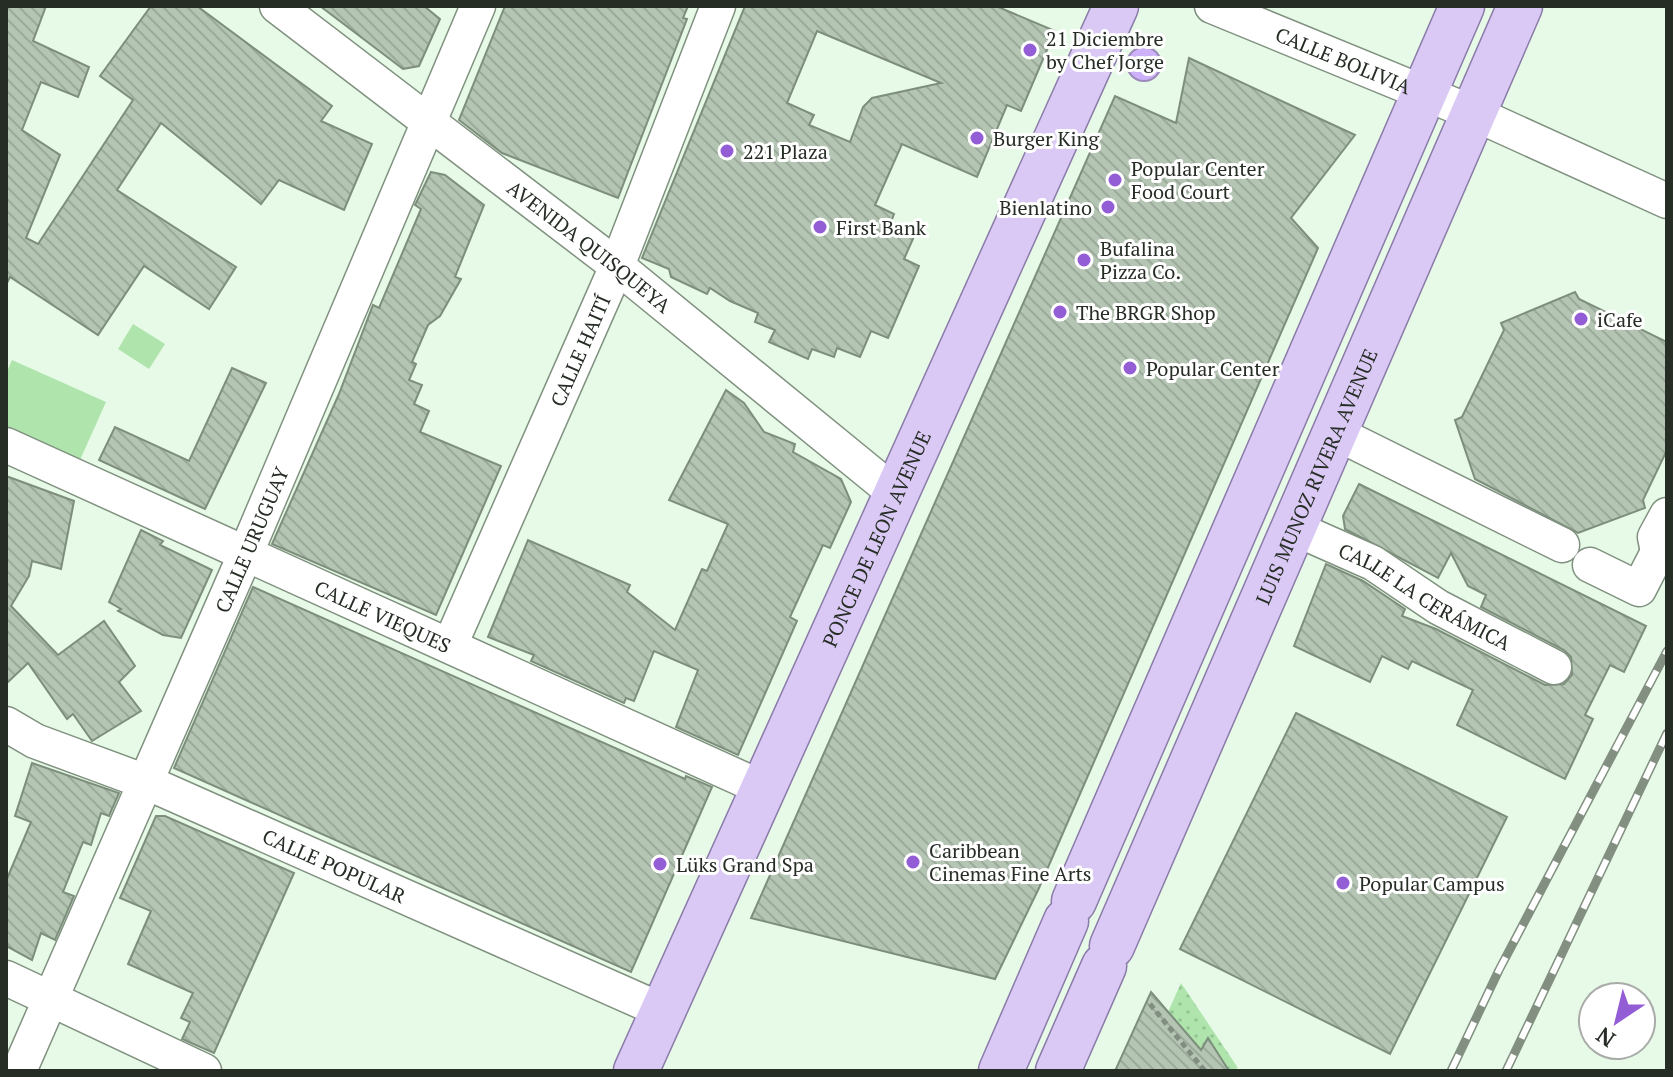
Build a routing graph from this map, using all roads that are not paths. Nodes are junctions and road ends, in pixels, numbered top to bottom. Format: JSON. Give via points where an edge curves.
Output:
{"nodes":[{"id":1,"x":277,"y":6,"type":"edge"},
{"id":2,"x":478,"y":6,"type":"edge"},
{"id":3,"x":718,"y":6,"type":"edge"},
{"id":4,"x":1116,"y":6,"type":"edge"},
{"id":5,"x":1212,"y":6,"type":"edge"},
{"id":6,"x":1462,"y":6,"type":"edge"},
{"id":7,"x":1520,"y":6,"type":"edge"},
{"id":8,"x":1425,"y":94,"type":"junction"},
{"id":9,"x":1473,"y":113,"type":"junction"},
{"id":10,"x":429,"y":122,"type":"junction"},
{"id":11,"x":1667,"y":201,"type":"edge"},
{"id":12,"x":617,"y":266,"type":"junction"},
{"id":13,"x":1336,"y":433,"type":"junction"},
{"id":14,"x":6,"y":445,"type":"edge"},
{"id":15,"x":896,"y":494,"type":"junction"},
{"id":16,"x":1667,"y":515,"type":"edge"},
{"id":17,"x":1294,"y":528,"type":"junction"},
{"id":18,"x":1562,"y":545,"type":"dead end"},
{"id":19,"x":1663,"y":550,"type":"edge"},
{"id":20,"x":245,"y":555,"type":"junction"},
{"id":21,"x":1590,"y":565,"type":"dead end"},
{"id":22,"x":450,"y":645,"type":"junction"},
{"id":23,"x":1554,"y":667,"type":"dead end"},
{"id":24,"x":6,"y":724,"type":"edge"},
{"id":25,"x":146,"y":782,"type":"junction"},
{"id":26,"x":762,"y":788,"type":"junction"},
{"id":27,"x":6,"y":978,"type":"edge"},
{"id":28,"x":49,"y":1000,"type":"junction"},
{"id":29,"x":663,"y":1011,"type":"junction"},
{"id":30,"x":19,"y":1071,"type":"edge"},
{"id":31,"x":204,"y":1071,"type":"edge"},
{"id":32,"x":636,"y":1071,"type":"edge"},
{"id":33,"x":1001,"y":1071,"type":"edge"},
{"id":34,"x":1058,"y":1071,"type":"edge"}],
"edges":[{"from":1,"to":10,"type":"street","name":"AVENIDA QUISQUEYA"},
{"from":2,"to":10,"type":"street","name":"CALLE URUGUAY"},
{"from":3,"to":12,"type":"street","name":"CALLE HAITÍ"},
{"from":4,"to":15,"type":"main road","name":"PONCE DE LEON AVENUE"},
{"from":5,"to":8,"type":"street","name":"CALLE BOLIVIA"},
{"from":6,"to":8,"type":"main road"},
{"from":7,"to":9,"type":"main road","name":"LUIS MUNOZ RIVERA AVENUE"},
{"from":8,"to":9,"type":"street","name":"CALLE BOLIVIA"},
{"from":8,"to":33,"type":"main road"},
{"from":9,"to":11,"type":"street","name":"CALLE BOLIVIA"},
{"from":9,"to":13,"type":"main road","name":"LUIS MUNOZ RIVERA AVENUE"},
{"from":10,"to":12,"type":"street","name":"AVENIDA QUISQUEYA"},
{"from":10,"to":20,"type":"street","name":"CALLE URUGUAY"},
{"from":12,"to":15,"type":"street","name":"AVENIDA QUISQUEYA"},
{"from":12,"to":22,"type":"street","name":"CALLE HAITÍ"},
{"from":13,"to":17,"type":"main road","name":"LUIS MUNOZ RIVERA AVENUE"},
{"from":13,"to":18,"type":"street"},
{"from":14,"to":20,"type":"street","name":"CALLE VIEQUES"},
{"from":15,"to":26,"type":"main road","name":"PONCE DE LEON AVENUE"},
{"from":16,"to":19,"type":"street","via":[[1655,537]]},
{"from":17,"to":23,"type":"street","name":"CALLE LA CERÁMICA","via":[[1373,563],[1438,607]]},
{"from":17,"to":34,"type":"main road","name":"LUIS MUNOZ RIVERA AVENUE"},
{"from":19,"to":21,"type":"street","via":[[1639,589]]},
{"from":20,"to":22,"type":"street","name":"CALLE VIEQUES"},
{"from":20,"to":25,"type":"street","name":"CALLE URUGUAY"},
{"from":22,"to":26,"type":"street","name":"CALLE VIEQUES"},
{"from":24,"to":25,"type":"street","name":"CALLE POPULAR","via":[[35,741]]},
{"from":25,"to":28,"type":"street","name":"CALLE URUGUAY"},
{"from":25,"to":29,"type":"street","name":"CALLE POPULAR"},
{"from":26,"to":29,"type":"main road","name":"PONCE DE LEON AVENUE"},
{"from":27,"to":28,"type":"street"},
{"from":28,"to":30,"type":"street","name":"CALLE URUGUAY"},
{"from":28,"to":31,"type":"street"},
{"from":29,"to":32,"type":"main road","name":"PONCE DE LEON AVENUE"}]}
